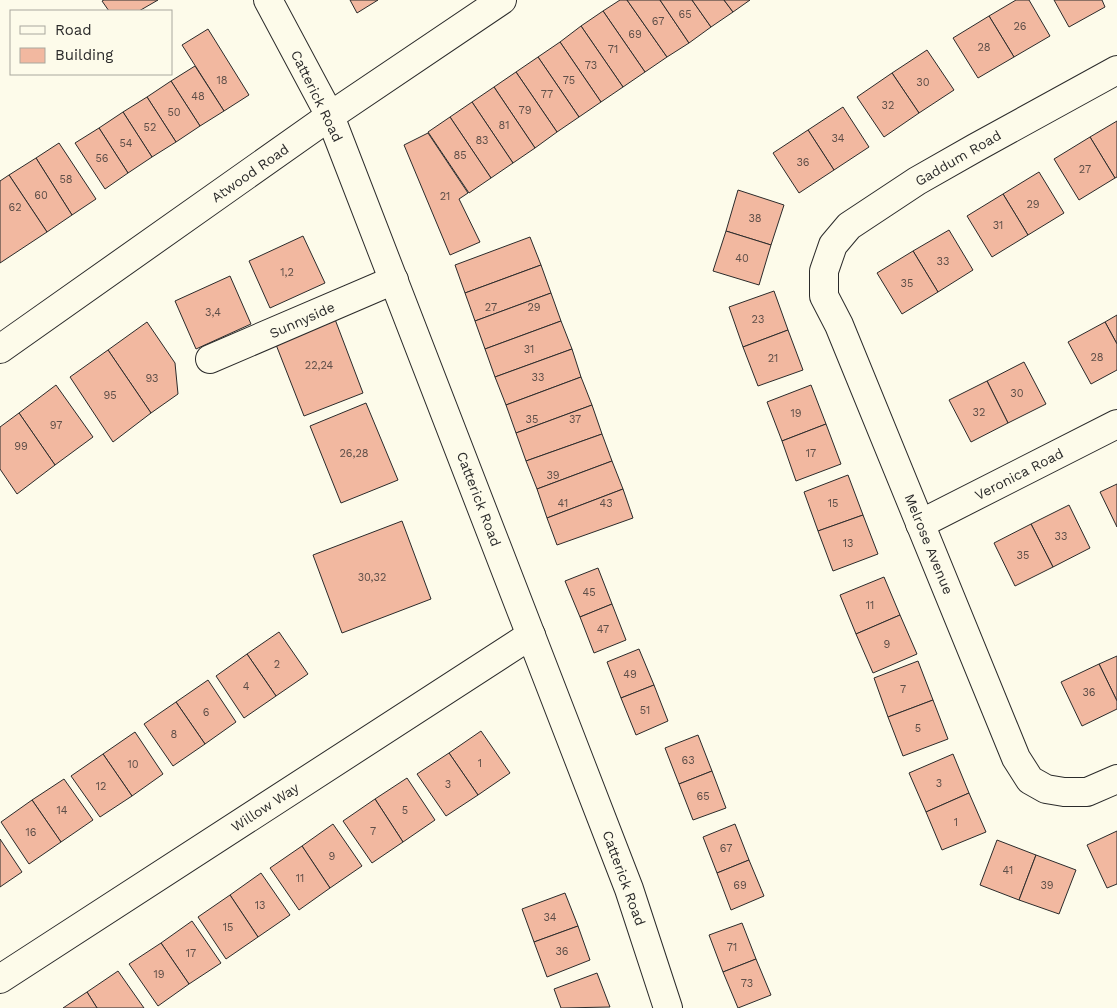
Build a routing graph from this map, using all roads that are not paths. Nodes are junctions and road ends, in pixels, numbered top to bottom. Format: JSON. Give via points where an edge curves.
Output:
{"nodes":[{"id":1,"x":268,"y":0,"type":"edge"},
{"id":2,"x":502,"y":0,"type":"edge"},
{"id":3,"x":1117,"y":70,"type":"edge"},
{"id":4,"x":330,"y":116,"type":"junction"},
{"id":5,"x":824,"y":271,"type":"joint"},
{"id":6,"x":394,"y":280,"type":"junction"},
{"id":7,"x":0,"y":350,"type":"edge"},
{"id":8,"x":210,"y":360,"type":"dead end"},
{"id":9,"x":1117,"y":424,"type":"edge"},
{"id":10,"x":920,"y":524,"type":"junction"},
{"id":11,"x":531,"y":635,"type":"junction"},
{"id":12,"x":1117,"y":779,"type":"edge"},
{"id":13,"x":0,"y":979,"type":"edge"},
{"id":14,"x":668,"y":1008,"type":"edge"}],
"edges":[{"from":1,"to":4,"type":"street","name":"Catterick Road"},
{"from":2,"to":4,"type":"street","name":"Atwood Road"},
{"from":3,"to":5,"type":"street","name":"Gaddum Road","via":[[917,181],[849,226],[833,245]]},
{"from":4,"to":6,"type":"street","name":"Catterick Road"},
{"from":4,"to":7,"type":"street","name":"Atwood Road"},
{"from":5,"to":10,"type":"street","name":"Melrose Avenue","via":[[824,296],[840,325]]},
{"from":6,"to":8,"type":"street","name":"Sunnyside"},
{"from":6,"to":11,"type":"street","name":"Catterick Road"},
{"from":9,"to":10,"type":"street","name":"Veronica Road"},
{"from":10,"to":12,"type":"street","name":"Melrose Avenue","via":[[1016,758],[1030,780],[1046,789],[1087,792]]},
{"from":11,"to":13,"type":"street","name":"Willow Way"},
{"from":11,"to":14,"type":"street","name":"Catterick Road","via":[[629,889]]}]}
